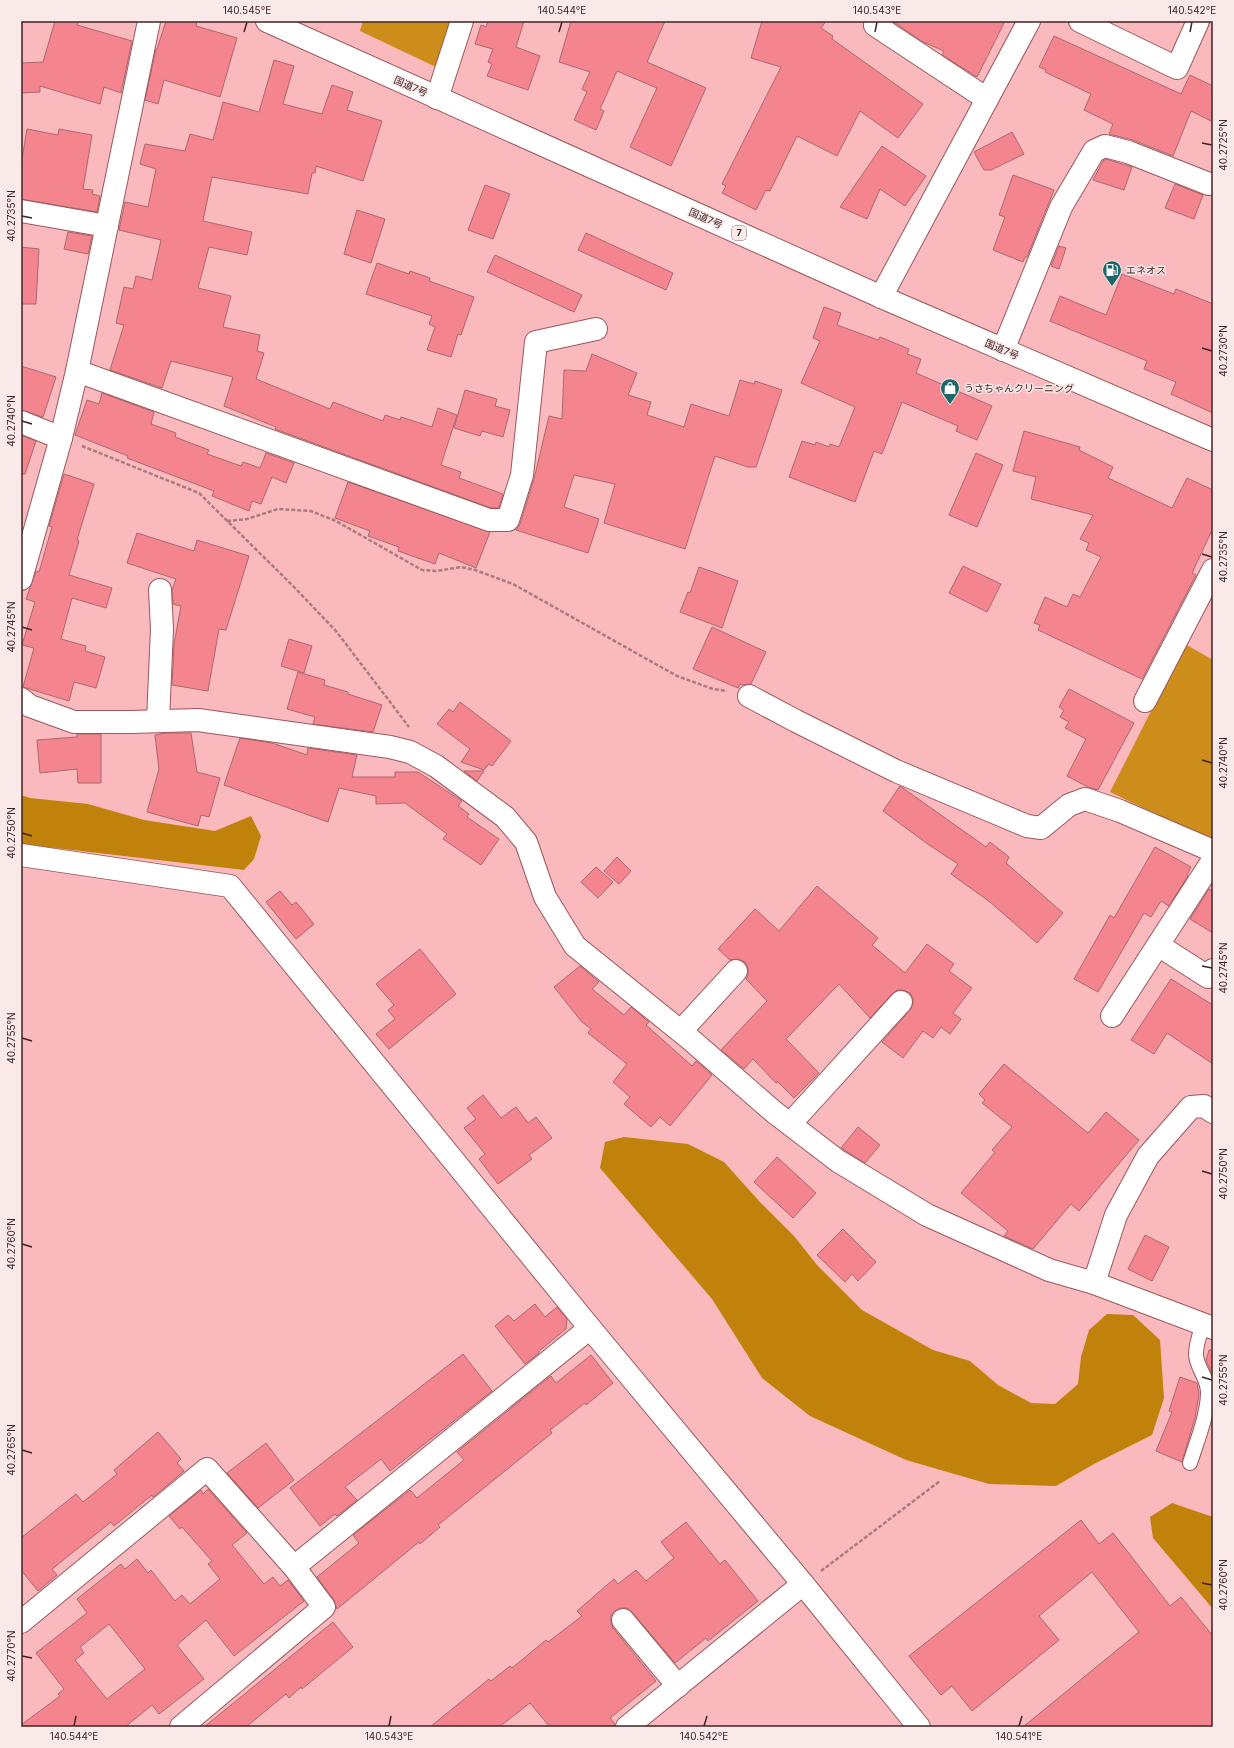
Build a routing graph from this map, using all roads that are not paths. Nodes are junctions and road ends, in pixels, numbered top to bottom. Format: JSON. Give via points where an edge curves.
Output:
{"nodes":[{"id":1,"x":149,"y":21,"type":"edge"},
{"id":2,"x":267,"y":21,"type":"edge"},
{"id":3,"x":462,"y":21,"type":"edge"},
{"id":4,"x":876,"y":21,"type":"edge"},
{"id":5,"x":1029,"y":21,"type":"edge"},
{"id":6,"x":1080,"y":21,"type":"edge"},
{"id":7,"x":1199,"y":21,"type":"edge"},
{"id":8,"x":1213,"y":27,"type":"edge"},
{"id":9,"x":437,"y":98,"type":"junction"},
{"id":10,"x":987,"y":99,"type":"junction"},
{"id":11,"x":1209,"y":184,"type":"dead end"},
{"id":12,"x":21,"y":211,"type":"edge"},
{"id":13,"x":107,"y":226,"type":"junction"},
{"id":14,"x":881,"y":297,"type":"junction"},
{"id":15,"x":596,"y":329,"type":"dead end"},
{"id":16,"x":1003,"y":350,"type":"junction"},
{"id":17,"x":77,"y":371,"type":"junction"},
{"id":18,"x":21,"y":422,"type":"edge"},
{"id":19,"x":61,"y":438,"type":"junction"},
{"id":20,"x":1213,"y":440,"type":"edge"},
{"id":21,"x":1213,"y":570,"type":"edge"},
{"id":22,"x":21,"y":579,"type":"edge"},
{"id":23,"x":160,"y":590,"type":"dead end"},
{"id":24,"x":749,"y":696,"type":"road end"},
{"id":25,"x":21,"y":699,"type":"edge"},
{"id":26,"x":1145,"y":701,"type":"dead end"},
{"id":27,"x":158,"y":721,"type":"junction"},
{"id":28,"x":1213,"y":851,"type":"edge"},
{"id":29,"x":21,"y":855,"type":"edge"},
{"id":30,"x":1213,"y":860,"type":"edge"},
{"id":31,"x":1158,"y":945,"type":"junction"},
{"id":32,"x":1213,"y":970,"type":"edge"},
{"id":33,"x":736,"y":971,"type":"dead end"},
{"id":34,"x":901,"y":1002,"type":"dead end"},
{"id":35,"x":1112,"y":1016,"type":"dead end"},
{"id":36,"x":680,"y":1032,"type":"junction"},
{"id":37,"x":1213,"y":1112,"type":"edge"},
{"id":38,"x":790,"y":1124,"type":"junction"},
{"id":39,"x":1094,"y":1283,"type":"junction"},
{"id":40,"x":1208,"y":1326,"type":"edge"},
{"id":41,"x":590,"y":1328,"type":"junction"},
{"id":42,"x":1190,"y":1463,"type":"dead end"},
{"id":43,"x":294,"y":1567,"type":"junction"},
{"id":44,"x":803,"y":1584,"type":"junction"},
{"id":45,"x":623,"y":1620,"type":"dead end"},
{"id":46,"x":21,"y":1622,"type":"edge"},
{"id":47,"x":678,"y":1686,"type":"junction"},
{"id":48,"x":181,"y":1727,"type":"edge"},
{"id":49,"x":627,"y":1727,"type":"edge"},
{"id":50,"x":919,"y":1727,"type":"edge"}],
"edges":[{"from":1,"to":13,"type":"main road"},
{"from":2,"to":9,"type":"main road","name":"国道7号","number":"7"},
{"from":3,"to":9,"type":"main road"},
{"from":4,"to":10,"type":"main road","via":[[874,25]]},
{"from":5,"to":10,"type":"main road"},
{"from":6,"to":7,"type":"main road","via":[[1177,68]]},
{"from":7,"to":8,"type":"main road"},
{"from":9,"to":14,"type":"main road","name":"国道7号","number":"7"},
{"from":10,"to":14,"type":"main road"},
{"from":11,"to":16,"type":"main road","via":[[1128,152],[1105,146],[1094,150],[1061,207]]},
{"from":12,"to":13,"type":"main road"},
{"from":13,"to":17,"type":"main road"},
{"from":14,"to":16,"type":"main road","name":"国道7号","number":"7"},
{"from":15,"to":17,"type":"main road","via":[[536,342],[522,475],[508,520],[489,520]]},
{"from":16,"to":20,"type":"main road","name":"国道7号","number":"7"},
{"from":17,"to":19,"type":"main road"},
{"from":18,"to":19,"type":"main road"},
{"from":19,"to":22,"type":"main road"},
{"from":21,"to":26,"type":"main road"},
{"from":23,"to":27,"type":"main road","via":[[162,628]]},
{"from":24,"to":28,"type":"main road","via":[[896,771],[1027,826],[1041,828],[1069,805],[1085,799],[1120,811]]},
{"from":25,"to":27,"type":"main road","via":[[30,706],[74,722]]},
{"from":27,"to":36,"type":"main road","via":[[198,720],[390,747],[410,752],[436,766],[505,817],[526,842],[545,897],[575,946]]},
{"from":29,"to":41,"type":"main road","via":[[230,886]]},
{"from":30,"to":31,"type":"main road"},
{"from":31,"to":32,"type":"main road","via":[[1208,977]]},
{"from":31,"to":35,"type":"main road"},
{"from":33,"to":36,"type":"main road"},
{"from":34,"to":38,"type":"main road"},
{"from":36,"to":38,"type":"main road"},
{"from":37,"to":39,"type":"main road","via":[[1204,1106],[1191,1107],[1148,1156],[1116,1215]]},
{"from":38,"to":39,"type":"main road","via":[[838,1162],[928,1215],[1049,1270]]},
{"from":39,"to":40,"type":"main road"},
{"from":40,"to":42,"type":"lane","via":[[1196,1354],[1198,1365],[1205,1376],[1208,1393]]},
{"from":41,"to":43,"type":"main road"},
{"from":41,"to":44,"type":"main road"},
{"from":43,"to":46,"type":"main road","via":[[207,1469]]},
{"from":43,"to":48,"type":"main road","via":[[324,1607]]},
{"from":44,"to":47,"type":"main road"},
{"from":44,"to":50,"type":"main road"},
{"from":45,"to":47,"type":"main road"},
{"from":47,"to":49,"type":"main road"}]}
